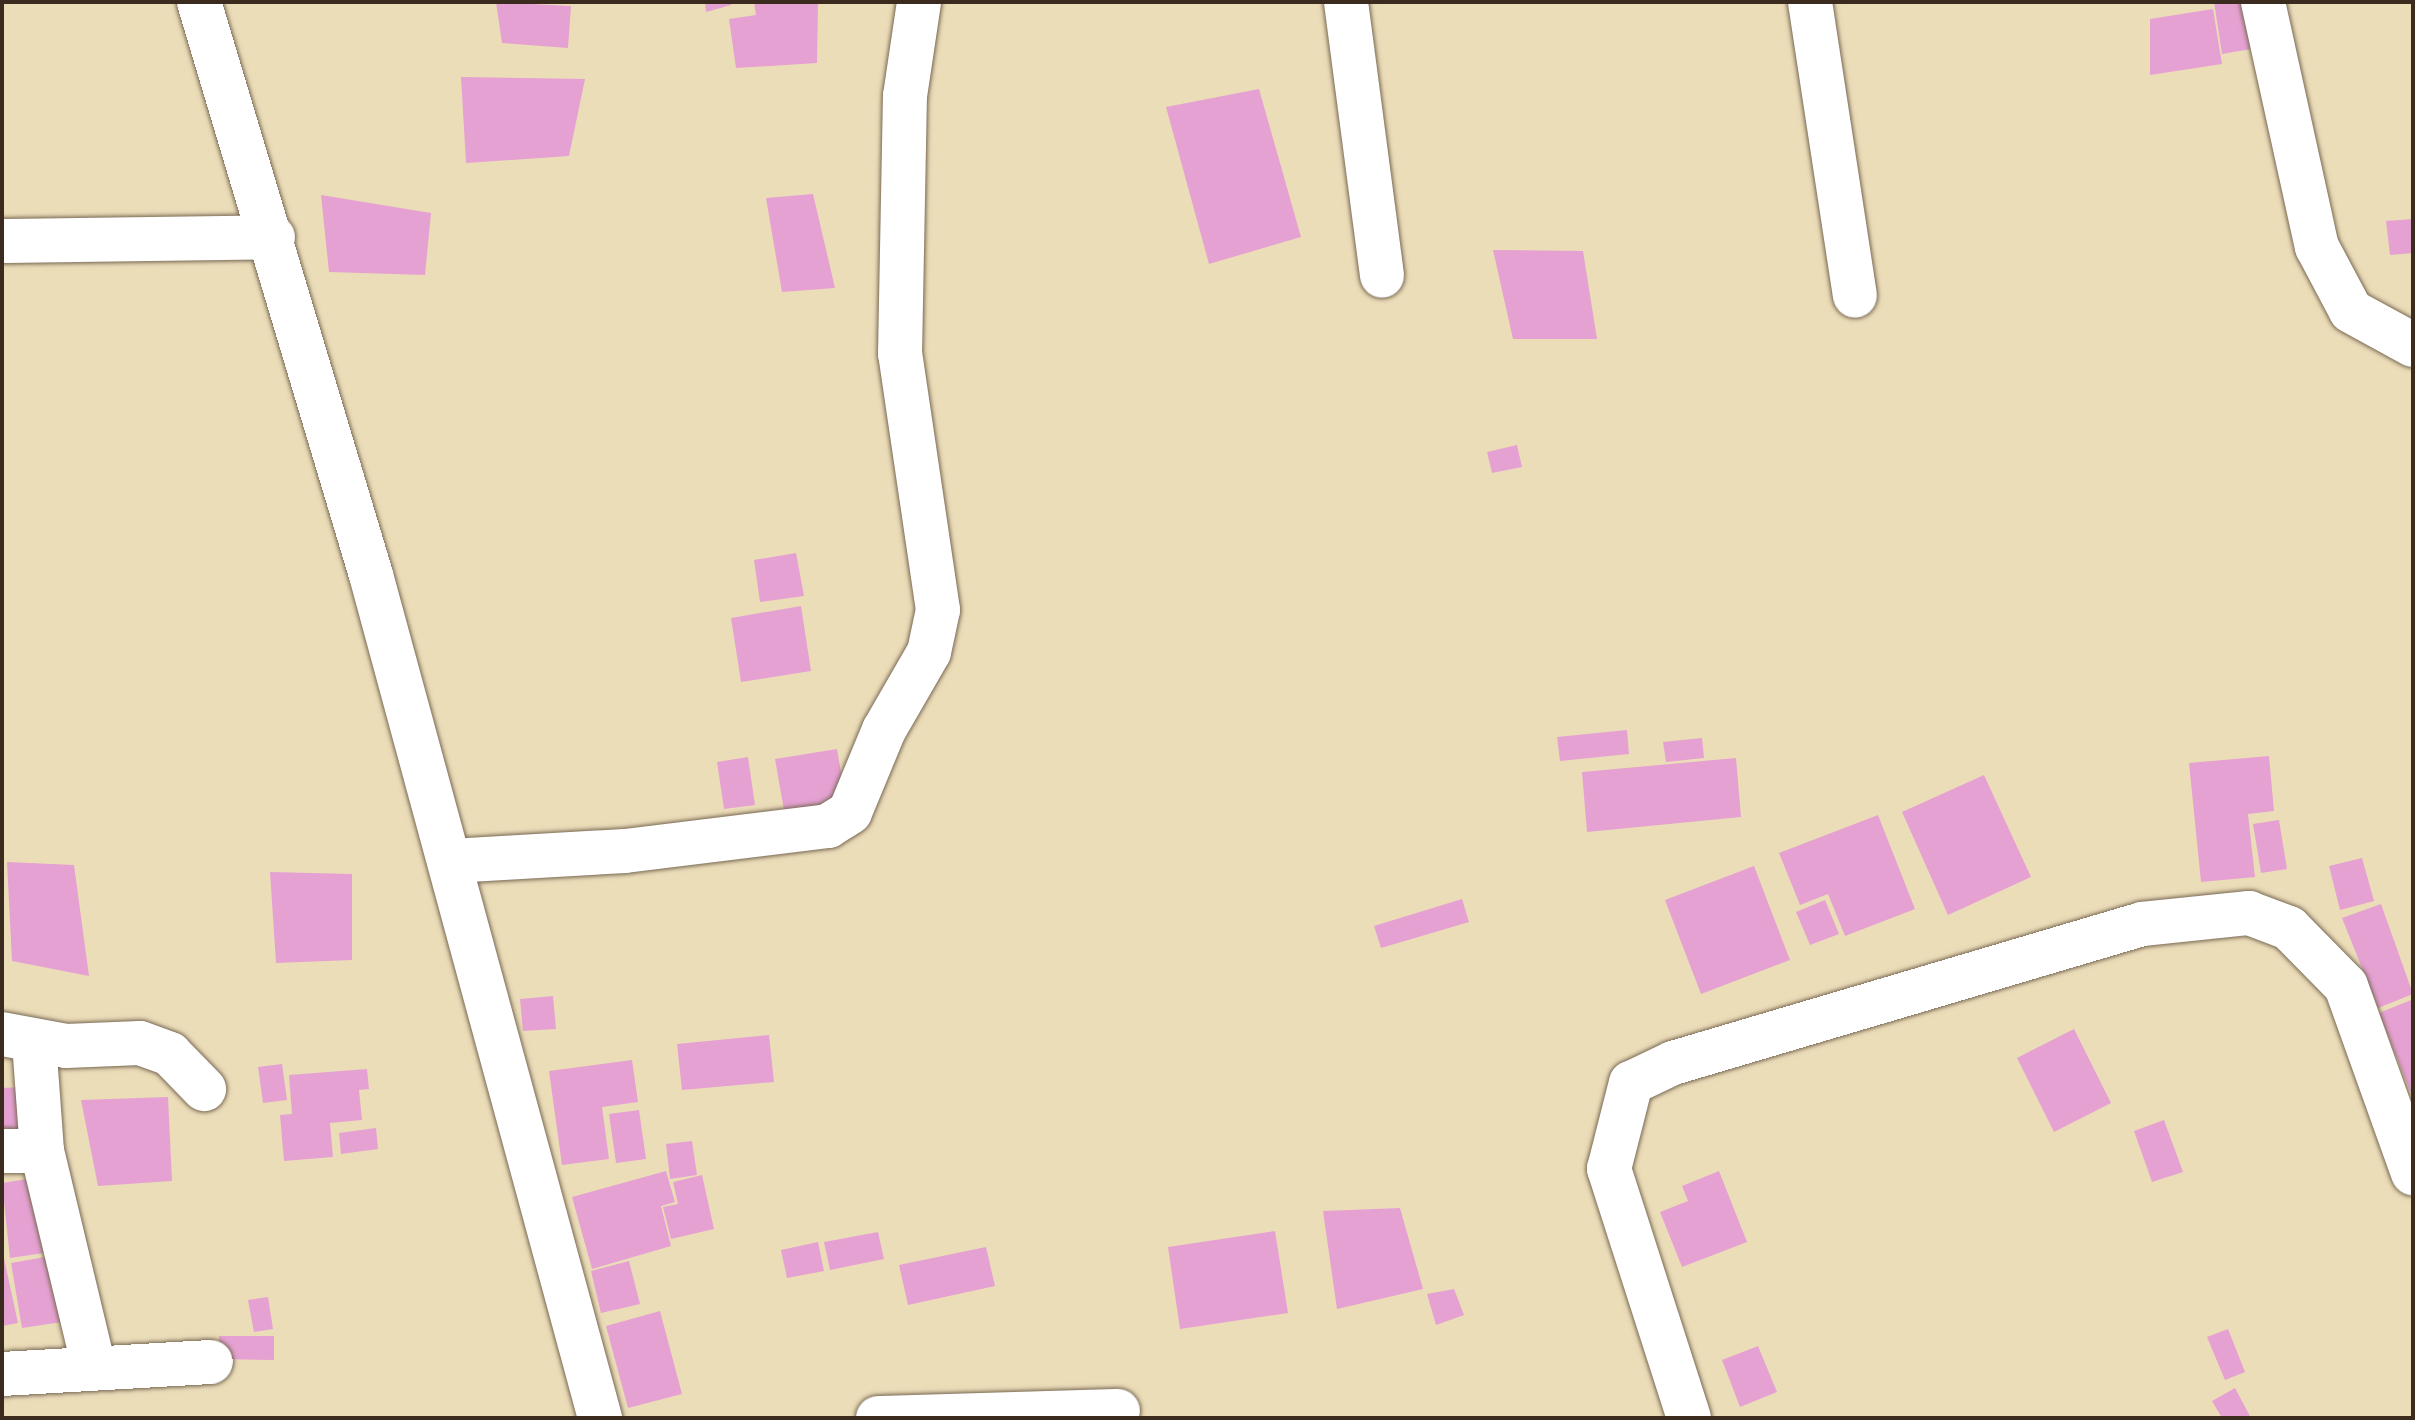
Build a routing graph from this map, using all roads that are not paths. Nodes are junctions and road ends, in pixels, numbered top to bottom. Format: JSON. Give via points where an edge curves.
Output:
{"nodes":[{"id":1,"x":199,"y":2,"type":"edge"},
{"id":2,"x":919,"y":2,"type":"edge"},
{"id":3,"x":1346,"y":2,"type":"edge"},
{"id":4,"x":1810,"y":2,"type":"edge"},
{"id":5,"x":2263,"y":2,"type":"edge"},
{"id":6,"x":273,"y":237,"type":"junction"},
{"id":7,"x":2,"y":241,"type":"edge"},
{"id":8,"x":1382,"y":276,"type":"dead end"},
{"id":9,"x":1855,"y":296,"type":"dead end"},
{"id":10,"x":2413,"y":345,"type":"edge"},
{"id":11,"x":451,"y":861,"type":"junction"},
{"id":12,"x":18,"y":1038,"type":"edge"},
{"id":13,"x":204,"y":1089,"type":"dead end"},
{"id":14,"x":22,"y":1151,"type":"edge"},
{"id":15,"x":2413,"y":1173,"type":"edge"},
{"id":16,"x":211,"y":1362,"type":"dead end"},
{"id":17,"x":94,"y":1367,"type":"junction"},
{"id":18,"x":2,"y":1374,"type":"edge"},
{"id":19,"x":1118,"y":1411,"type":"dead end"},
{"id":20,"x":600,"y":1418,"type":"edge"},
{"id":21,"x":878,"y":1418,"type":"edge"},
{"id":22,"x":1689,"y":1418,"type":"edge"}],
"edges":[{"from":1,"to":6,"type":"street"},
{"from":2,"to":11,"type":"street","via":[[905,96],[900,354],[938,610],[929,652],[884,730],[850,812],[828,826],[625,851]]},
{"from":3,"to":8,"type":"street"},
{"from":4,"to":9,"type":"street"},
{"from":5,"to":10,"type":"street","via":[[2317,247],[2351,311]]},
{"from":6,"to":7,"type":"street"},
{"from":6,"to":11,"type":"street"},
{"from":11,"to":20,"type":"street"},
{"from":12,"to":13,"type":"street","via":[[140,1043],[170,1054]]},
{"from":12,"to":14,"type":"street"},
{"from":14,"to":17,"type":"street"},
{"from":15,"to":22,"type":"street","via":[[2346,986],[2289,928],[2249,913],[2142,924],[1673,1063],[1631,1083],[1609,1169]]},
{"from":16,"to":17,"type":"street"},
{"from":17,"to":18,"type":"street"},
{"from":19,"to":21,"type":"street"}]}
